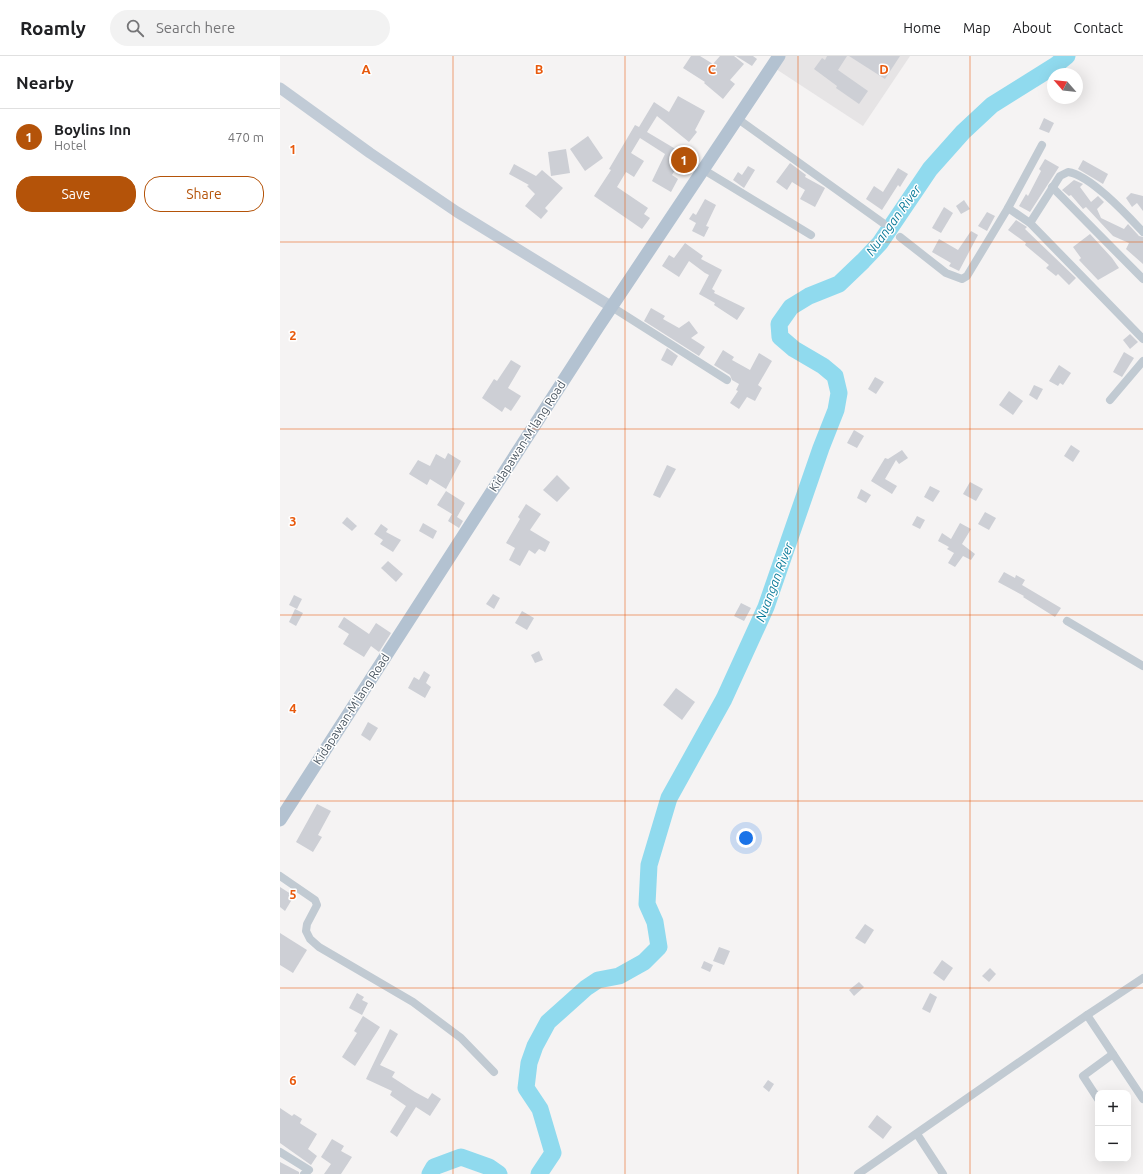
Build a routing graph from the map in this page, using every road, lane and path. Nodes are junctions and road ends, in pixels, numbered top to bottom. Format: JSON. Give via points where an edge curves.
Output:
{"nodes":[{"id":1,"x":778,"y":56,"type":"edge"},
{"id":2,"x":280,"y":88,"type":"edge"},
{"id":3,"x":738,"y":119,"type":"junction"},
{"id":4,"x":1042,"y":145,"type":"dead end"},
{"id":5,"x":704,"y":170,"type":"junction"},
{"id":6,"x":1052,"y":187,"type":"junction"},
{"id":7,"x":1008,"y":208,"type":"junction"},
{"id":8,"x":883,"y":223,"type":"dead end"},
{"id":9,"x":1030,"y":224,"type":"junction"},
{"id":10,"x":1143,"y":232,"type":"edge"},
{"id":11,"x":811,"y":235,"type":"dead end"},
{"id":12,"x":900,"y":237,"type":"dead end"},
{"id":13,"x":1143,"y":280,"type":"edge"},
{"id":14,"x":612,"y":307,"type":"junction"},
{"id":15,"x":1143,"y":339,"type":"edge"},
{"id":16,"x":1143,"y":361,"type":"edge"},
{"id":17,"x":726,"y":380,"type":"dead end"},
{"id":18,"x":1110,"y":400,"type":"dead end"},
{"id":19,"x":1067,"y":621,"type":"dead end"},
{"id":20,"x":1143,"y":666,"type":"edge"},
{"id":21,"x":280,"y":820,"type":"edge"},
{"id":22,"x":280,"y":876,"type":"edge"},
{"id":23,"x":1143,"y":978,"type":"edge"},
{"id":24,"x":1087,"y":1015,"type":"junction"},
{"id":25,"x":1113,"y":1054,"type":"junction"},
{"id":26,"x":494,"y":1072,"type":"dead end"},
{"id":27,"x":1095,"y":1094,"type":"edge"},
{"id":28,"x":1143,"y":1099,"type":"edge"},
{"id":29,"x":917,"y":1134,"type":"junction"},
{"id":30,"x":280,"y":1152,"type":"edge"},
{"id":31,"x":304,"y":1174,"type":"edge"},
{"id":32,"x":858,"y":1174,"type":"edge"},
{"id":33,"x":943,"y":1174,"type":"edge"}],
"edges":[{"from":1,"to":3,"type":"main road","name":"Kidapawan-M'lang Road"},
{"from":2,"to":14,"type":"street","via":[[457,212]]},
{"from":3,"to":5,"type":"main road","name":"Kidapawan-M'lang Road"},
{"from":3,"to":8,"type":"street"},
{"from":4,"to":7,"type":"street"},
{"from":5,"to":11,"type":"street"},
{"from":5,"to":14,"type":"main road","name":"Kidapawan-M'lang Road"},
{"from":6,"to":9,"type":"street"},
{"from":6,"to":10,"type":"street","via":[[1060,176],[1068,172],[1077,174],[1104,195]]},
{"from":6,"to":13,"type":"street"},
{"from":7,"to":9,"type":"street"},
{"from":7,"to":12,"type":"street","via":[[972,270],[962,279],[946,273]]},
{"from":9,"to":15,"type":"street"},
{"from":14,"to":17,"type":"street"},
{"from":14,"to":21,"type":"main road","name":"Kidapawan-M'lang Road"},
{"from":16,"to":18,"type":"street"},
{"from":19,"to":20,"type":"street"},
{"from":22,"to":26,"type":"street","via":[[315,900],[318,905],[307,924],[306,932],[310,939],[319,947],[413,1002],[461,1038]]},
{"from":23,"to":24,"type":"street"},
{"from":24,"to":25,"type":"street"},
{"from":24,"to":29,"type":"street"},
{"from":25,"to":27,"type":"street","via":[[1083,1076]]},
{"from":25,"to":28,"type":"street"},
{"from":29,"to":32,"type":"street"},
{"from":29,"to":33,"type":"street"},
{"from":30,"to":31,"type":"street","via":[[309,1170]]}]}
